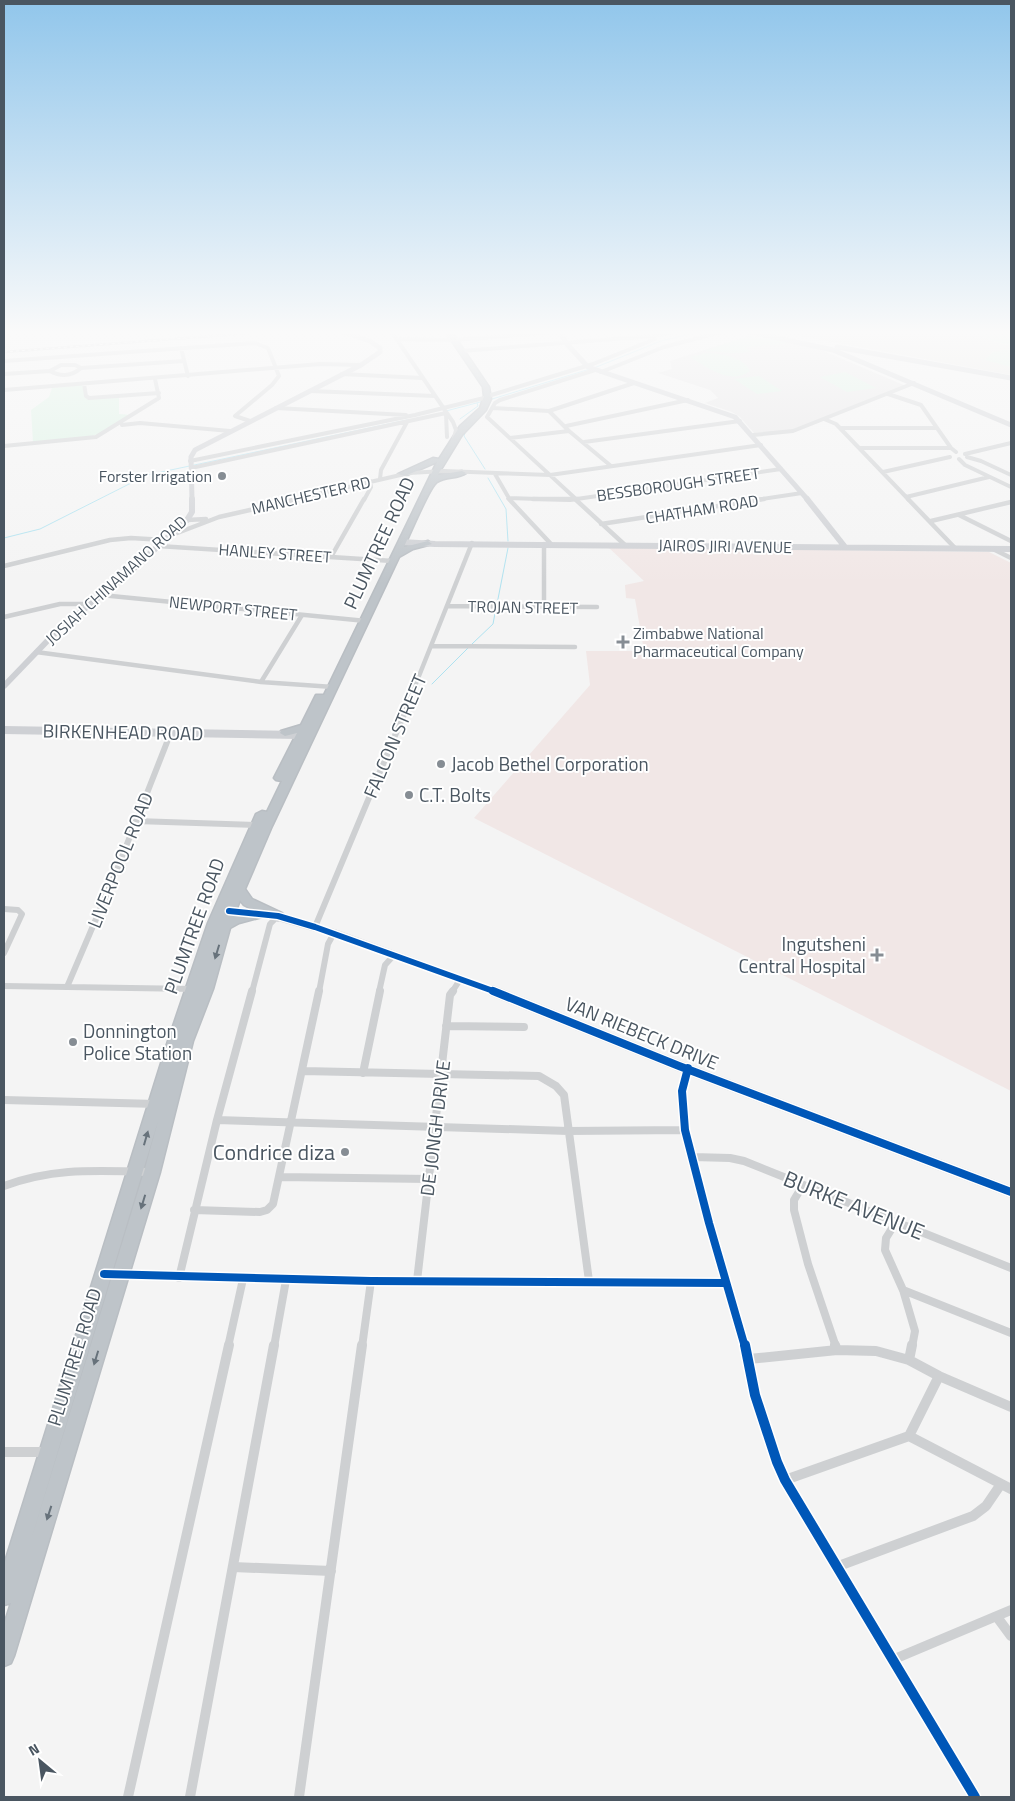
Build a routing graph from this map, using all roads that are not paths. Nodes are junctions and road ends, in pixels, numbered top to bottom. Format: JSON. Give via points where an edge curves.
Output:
{"nodes":[{"id":1,"x":134,"y":415,"type":"joint"},
{"id":2,"x":235,"y":415,"type":"edge"},
{"id":3,"x":262,"y":415,"type":"edge"},
{"id":4,"x":415,"y":415,"type":"edge"},
{"id":5,"x":430,"y":415,"type":"edge"},
{"id":6,"x":445,"y":415,"type":"edge"},
{"id":7,"x":447,"y":415,"type":"edge"},
{"id":8,"x":476,"y":415,"type":"junction"},
{"id":9,"x":553,"y":415,"type":"edge"},
{"id":10,"x":617,"y":415,"type":"edge"},
{"id":11,"x":732,"y":415,"type":"edge"},
{"id":12,"x":834,"y":415,"type":"edge"},
{"id":13,"x":928,"y":415,"type":"edge"},
{"id":14,"x":986,"y":415,"type":"edge"},
{"id":15,"x":486,"y":417,"type":"joint"},
{"id":16,"x":824,"y":419,"type":"junction"},
{"id":17,"x":250,"y":421,"type":"junction"},
{"id":18,"x":740,"y":421,"type":"junction"},
{"id":19,"x":407,"y":422,"type":"junction"},
{"id":20,"x":140,"y":423,"type":"junction"},
{"id":21,"x":566,"y":426,"type":"junction"},
{"id":22,"x":1011,"y":426,"type":"edge"},
{"id":23,"x":115,"y":427,"type":"junction"},
{"id":24,"x":456,"y":427,"type":"junction"},
{"id":25,"x":840,"y":428,"type":"junction"},
{"id":26,"x":936,"y":428,"type":"junction"},
{"id":27,"x":569,"y":431,"type":"junction"},
{"id":28,"x":230,"y":432,"type":"junction"},
{"id":29,"x":752,"y":435,"type":"junction"},
{"id":30,"x":510,"y":438,"type":"junction"},
{"id":31,"x":450,"y":440,"type":"junction"},
{"id":32,"x":584,"y":442,"type":"junction"},
{"id":33,"x":1011,"y":443,"type":"edge"},
{"id":34,"x":761,"y":445,"type":"junction"},
{"id":35,"x":4,"y":446,"type":"edge"},
{"id":36,"x":859,"y":448,"type":"junction"},
{"id":37,"x":951,"y":448,"type":"junction"},
{"id":38,"x":956,"y":452,"type":"junction"},
{"id":39,"x":966,"y":456,"type":"junction"},
{"id":40,"x":950,"y":457,"type":"junction"},
{"id":41,"x":959,"y":459,"type":"junction"},
{"id":42,"x":439,"y":461,"type":"junction"},
{"id":43,"x":191,"y":465,"type":"junction"},
{"id":44,"x":610,"y":466,"type":"junction"},
{"id":45,"x":781,"y":469,"type":"junction"},
{"id":46,"x":883,"y":472,"type":"junction"},
{"id":47,"x":462,"y":473,"type":"junction"},
{"id":48,"x":1010,"y":473,"type":"edge"},
{"id":49,"x":402,"y":474,"type":"junction"},
{"id":50,"x":495,"y":474,"type":"junction"},
{"id":51,"x":431,"y":475,"type":"junction"},
{"id":52,"x":550,"y":475,"type":"junction"},
{"id":53,"x":989,"y":476,"type":"junction"},
{"id":54,"x":380,"y":479,"type":"junction"},
{"id":55,"x":370,"y":481,"type":"junction"},
{"id":56,"x":1011,"y":487,"type":"edge"},
{"id":57,"x":802,"y":493,"type":"junction"},
{"id":58,"x":906,"y":497,"type":"junction"},
{"id":59,"x":508,"y":498,"type":"junction"},
{"id":60,"x":576,"y":499,"type":"junction"},
{"id":61,"x":1011,"y":502,"type":"edge"},
{"id":62,"x":192,"y":512,"type":"junction"},
{"id":63,"x":959,"y":515,"type":"junction"},
{"id":64,"x":220,"y":517,"type":"junction"},
{"id":65,"x":210,"y":518,"type":"junction"},
{"id":66,"x":187,"y":520,"type":"junction"},
{"id":67,"x":931,"y":521,"type":"junction"},
{"id":68,"x":601,"y":524,"type":"junction"},
{"id":69,"x":409,"y":528,"type":"junction"},
{"id":70,"x":172,"y":535,"type":"junction"},
{"id":71,"x":1011,"y":536,"type":"edge"},
{"id":72,"x":839,"y":538,"type":"junction"},
{"id":73,"x":1005,"y":538,"type":"junction"},
{"id":74,"x":400,"y":539,"type":"junction"},
{"id":75,"x":164,"y":540,"type":"junction"},
{"id":76,"x":1011,"y":541,"type":"edge"},
{"id":77,"x":434,"y":543,"type":"junction"},
{"id":78,"x":472,"y":544,"type":"junction"},
{"id":79,"x":547,"y":544,"type":"junction"},
{"id":80,"x":625,"y":545,"type":"junction"},
{"id":81,"x":158,"y":546,"type":"junction"},
{"id":82,"x":819,"y":547,"type":"junction"},
{"id":83,"x":845,"y":547,"type":"junction"},
{"id":84,"x":866,"y":548,"type":"junction"},
{"id":85,"x":955,"y":548,"type":"junction"},
{"id":86,"x":994,"y":549,"type":"junction"},
{"id":87,"x":1011,"y":549,"type":"edge"},
{"id":88,"x":392,"y":555,"type":"junction"},
{"id":89,"x":331,"y":557,"type":"junction"},
{"id":90,"x":1011,"y":558,"type":"edge"},
{"id":91,"x":4,"y":566,"type":"edge"},
{"id":92,"x":100,"y":595,"type":"junction"},
{"id":93,"x":90,"y":604,"type":"junction"},
{"id":94,"x":448,"y":606,"type":"junction"},
{"id":95,"x":544,"y":607,"type":"junction"},
{"id":96,"x":597,"y":607,"type":"dead end"},
{"id":97,"x":302,"y":615,"type":"junction"},
{"id":98,"x":4,"y":617,"type":"edge"},
{"id":99,"x":363,"y":621,"type":"junction"},
{"id":100,"x":432,"y":646,"type":"junction"},
{"id":101,"x":576,"y":647,"type":"dead end"},
{"id":102,"x":36,"y":652,"type":"junction"},
{"id":103,"x":262,"y":682,"type":"junction"},
{"id":104,"x":4,"y":686,"type":"edge"},
{"id":105,"x":329,"y":687,"type":"junction"},
{"id":106,"x":4,"y":730,"type":"edge"},
{"id":107,"x":171,"y":732,"type":"junction"},
{"id":108,"x":306,"y":733,"type":"junction"},
{"id":109,"x":285,"y":734,"type":"junction"},
{"id":110,"x":294,"y":747,"type":"junction"},
{"id":111,"x":136,"y":821,"type":"junction"},
{"id":112,"x":262,"y":826,"type":"junction"},
{"id":113,"x":238,"y":889,"type":"junction"},
{"id":114,"x":226,"y":906,"type":"junction"},
{"id":115,"x":4,"y":909,"type":"edge"},
{"id":116,"x":258,"y":914,"type":"junction"},
{"id":117,"x":278,"y":916,"type":"junction"},
{"id":118,"x":219,"y":924,"type":"junction"},
{"id":119,"x":315,"y":927,"type":"junction"},
{"id":120,"x":334,"y":933,"type":"junction"},
{"id":121,"x":4,"y":954,"type":"edge"},
{"id":122,"x":394,"y":954,"type":"junction"},
{"id":123,"x":461,"y":978,"type":"junction"},
{"id":124,"x":4,"y":986,"type":"edge"},
{"id":125,"x":67,"y":987,"type":"junction"},
{"id":126,"x":199,"y":989,"type":"junction"},
{"id":127,"x":446,"y":1026,"type":"junction"},
{"id":128,"x":524,"y":1027,"type":"dead end"},
{"id":129,"x":688,"y":1068,"type":"junction"},
{"id":130,"x":303,"y":1071,"type":"junction"},
{"id":131,"x":363,"y":1073,"type":"junction"},
{"id":132,"x":442,"y":1075,"type":"junction"},
{"id":133,"x":4,"y":1100,"type":"edge"},
{"id":134,"x":163,"y":1104,"type":"junction"},
{"id":135,"x":217,"y":1120,"type":"junction"},
{"id":136,"x":292,"y":1121,"type":"junction"},
{"id":137,"x":435,"y":1126,"type":"junction"},
{"id":138,"x":685,"y":1130,"type":"junction"},
{"id":139,"x":568,"y":1131,"type":"junction"},
{"id":140,"x":693,"y":1157,"type":"junction"},
{"id":141,"x":144,"y":1172,"type":"junction"},
{"id":142,"x":280,"y":1177,"type":"junction"},
{"id":143,"x":428,"y":1179,"type":"junction"},
{"id":144,"x":803,"y":1185,"type":"junction"},
{"id":145,"x":4,"y":1186,"type":"edge"},
{"id":146,"x":1011,"y":1192,"type":"edge"},
{"id":147,"x":194,"y":1210,"type":"junction"},
{"id":148,"x":896,"y":1222,"type":"junction"},
{"id":149,"x":1011,"y":1268,"type":"edge"},
{"id":150,"x":113,"y":1275,"type":"junction"},
{"id":151,"x":178,"y":1278,"type":"junction"},
{"id":152,"x":243,"y":1279,"type":"junction"},
{"id":153,"x":286,"y":1280,"type":"junction"},
{"id":154,"x":371,"y":1281,"type":"junction"},
{"id":155,"x":417,"y":1281,"type":"junction"},
{"id":156,"x":589,"y":1281,"type":"junction"},
{"id":157,"x":726,"y":1283,"type":"junction"},
{"id":158,"x":903,"y":1290,"type":"junction"},
{"id":159,"x":1011,"y":1333,"type":"edge"},
{"id":160,"x":837,"y":1350,"type":"junction"},
{"id":161,"x":749,"y":1359,"type":"junction"},
{"id":162,"x":909,"y":1360,"type":"junction"},
{"id":163,"x":939,"y":1376,"type":"junction"},
{"id":164,"x":1011,"y":1406,"type":"edge"},
{"id":165,"x":909,"y":1436,"type":"junction"},
{"id":166,"x":4,"y":1452,"type":"edge"},
{"id":167,"x":47,"y":1452,"type":"junction"},
{"id":168,"x":66,"y":1453,"type":"junction"},
{"id":169,"x":785,"y":1480,"type":"junction"},
{"id":170,"x":1000,"y":1484,"type":"junction"},
{"id":171,"x":1011,"y":1489,"type":"edge"},
{"id":172,"x":234,"y":1567,"type":"junction"},
{"id":173,"x":836,"y":1567,"type":"junction"},
{"id":174,"x":331,"y":1571,"type":"junction"},
{"id":175,"x":4,"y":1596,"type":"edge"},
{"id":176,"x":1011,"y":1610,"type":"edge"},
{"id":177,"x":997,"y":1617,"type":"junction"},
{"id":178,"x":1011,"y":1636,"type":"edge"},
{"id":179,"x":4,"y":1656,"type":"edge"},
{"id":180,"x":892,"y":1660,"type":"junction"},
{"id":181,"x":128,"y":1797,"type":"edge"},
{"id":182,"x":190,"y":1797,"type":"edge"},
{"id":183,"x":299,"y":1797,"type":"edge"},
{"id":184,"x":975,"y":1797,"type":"edge"}],
"edges":[{"from":1,"to":20,"type":"street"},
{"from":1,"to":23,"type":"street"},
{"from":2,"to":17,"type":"street"},
{"from":3,"to":17,"type":"street"},
{"from":4,"to":43,"type":"street"},
{"from":5,"to":19,"type":"street"},
{"from":6,"to":31,"type":"street"},
{"from":7,"to":24,"type":"street"},
{"from":8,"to":15,"type":"street"},
{"from":8,"to":24,"type":"highway","name":"PLUMTREE ROAD"},
{"from":8,"to":31,"type":"highway","name":"PLUMTREE ROAD"},
{"from":9,"to":21,"type":"street"},
{"from":10,"to":21,"type":"street"},
{"from":11,"to":18,"type":"street"},
{"from":12,"to":16,"type":"street"},
{"from":13,"to":26,"type":"street"},
{"from":14,"to":22,"type":"street"},
{"from":15,"to":30,"type":"street"},
{"from":16,"to":25,"type":"street"},
{"from":16,"to":29,"type":"street","via":[[785,433]]},
{"from":17,"to":28,"type":"street"},
{"from":18,"to":29,"type":"street"},
{"from":18,"to":32,"type":"street"},
{"from":19,"to":43,"type":"street"},
{"from":19,"to":54,"type":"street","via":[[381,470]]},
{"from":20,"to":23,"type":"street"},
{"from":20,"to":28,"type":"street"},
{"from":21,"to":27,"type":"street"},
{"from":23,"to":35,"type":"street","via":[[85,438]]},
{"from":24,"to":31,"type":"highway","name":"PLUMTREE ROAD"},
{"from":25,"to":26,"type":"street"},
{"from":25,"to":36,"type":"street"},
{"from":26,"to":37,"type":"street"},
{"from":27,"to":30,"type":"street"},
{"from":27,"to":32,"type":"street"},
{"from":28,"to":43,"type":"street","via":[[196,450]]},
{"from":29,"to":34,"type":"street"},
{"from":30,"to":52,"type":"street"},
{"from":31,"to":42,"type":"highway","name":"PLUMTREE ROAD"},
{"from":32,"to":44,"type":"street"},
{"from":33,"to":39,"type":"street"},
{"from":34,"to":44,"type":"street"},
{"from":34,"to":45,"type":"street"},
{"from":36,"to":37,"type":"street"},
{"from":36,"to":46,"type":"street"},
{"from":37,"to":38,"type":"street"},
{"from":38,"to":39,"type":"street"},
{"from":38,"to":40,"type":"street","via":[[949,454]]},
{"from":39,"to":41,"type":"street"},
{"from":39,"to":48,"type":"street"},
{"from":40,"to":41,"type":"street"},
{"from":40,"to":46,"type":"street"},
{"from":41,"to":53,"type":"street","via":[[962,464]]},
{"from":42,"to":47,"type":"highway","via":[[446,468]]},
{"from":42,"to":49,"type":"highway"},
{"from":42,"to":51,"type":"highway","name":"PLUMTREE ROAD"},
{"from":43,"to":62,"type":"street","name":"JOSIAH CHINAMANO ROAD"},
{"from":44,"to":52,"type":"street"},
{"from":45,"to":57,"type":"street"},
{"from":45,"to":60,"type":"street","name":"BESSBOROUGH STREET"},
{"from":46,"to":58,"type":"street"},
{"from":47,"to":50,"type":"street"},
{"from":47,"to":51,"type":"highway"},
{"from":49,"to":51,"type":"highway"},
{"from":49,"to":54,"type":"street","name":"MANCHESTER RD"},
{"from":50,"to":52,"type":"street"},
{"from":50,"to":59,"type":"street"},
{"from":51,"to":69,"type":"highway","name":"PLUMTREE ROAD"},
{"from":51,"to":74,"type":"highway","name":"PLUMTREE ROAD"},
{"from":52,"to":60,"type":"street"},
{"from":53,"to":56,"type":"street"},
{"from":53,"to":58,"type":"street"},
{"from":54,"to":55,"type":"street","name":"MANCHESTER RD"},
{"from":55,"to":64,"type":"street","name":"MANCHESTER RD"},
{"from":55,"to":89,"type":"street","via":[[371,487]]},
{"from":57,"to":68,"type":"street","name":"CHATHAM ROAD"},
{"from":57,"to":72,"type":"street"},
{"from":58,"to":67,"type":"street"},
{"from":59,"to":60,"type":"street","name":"BESSBOROUGH STREET"},
{"from":59,"to":79,"type":"street"},
{"from":60,"to":68,"type":"street"},
{"from":61,"to":63,"type":"street"},
{"from":62,"to":65,"type":"street"},
{"from":62,"to":66,"type":"street","name":"JOSIAH CHINAMANO ROAD"},
{"from":63,"to":67,"type":"street"},
{"from":63,"to":73,"type":"street"},
{"from":64,"to":65,"type":"street"},
{"from":64,"to":70,"type":"street"},
{"from":65,"to":66,"type":"street"},
{"from":66,"to":70,"type":"street","name":"JOSIAH CHINAMANO ROAD"},
{"from":67,"to":85,"type":"street"},
{"from":68,"to":80,"type":"street"},
{"from":69,"to":74,"type":"highway","name":"PLUMTREE ROAD"},
{"from":69,"to":77,"type":"highway","via":[[417,538]]},
{"from":70,"to":75,"type":"street","name":"JOSIAH CHINAMANO ROAD"},
{"from":71,"to":73,"type":"street"},
{"from":72,"to":82,"type":"street"},
{"from":72,"to":83,"type":"street"},
{"from":72,"to":84,"type":"street"},
{"from":73,"to":76,"type":"street"},
{"from":74,"to":77,"type":"street","name":"JAIROS JIRI AVENUE"},
{"from":74,"to":88,"type":"highway"},
{"from":75,"to":81,"type":"street","name":"JOSIAH CHINAMANO ROAD"},
{"from":75,"to":91,"type":"street","via":[[110,540]]},
{"from":77,"to":78,"type":"street","name":"JAIROS JIRI AVENUE"},
{"from":77,"to":88,"type":"highway"},
{"from":78,"to":79,"type":"street","name":"JAIROS JIRI AVENUE"},
{"from":78,"to":94,"type":"street","name":"FALCON STREET"},
{"from":79,"to":80,"type":"street","name":"JAIROS JIRI AVENUE"},
{"from":79,"to":95,"type":"street"},
{"from":80,"to":82,"type":"street","name":"JAIROS JIRI AVENUE"},
{"from":81,"to":89,"type":"street","name":"HANLEY STREET"},
{"from":81,"to":92,"type":"street","name":"JOSIAH CHINAMANO ROAD"},
{"from":82,"to":83,"type":"street","name":"JAIROS JIRI AVENUE"},
{"from":83,"to":84,"type":"street","name":"JAIROS JIRI AVENUE"},
{"from":84,"to":85,"type":"street","name":"JAIROS JIRI AVENUE"},
{"from":85,"to":86,"type":"street","name":"JAIROS JIRI AVENUE"},
{"from":86,"to":87,"type":"street","name":"JAIROS JIRI AVENUE"},
{"from":86,"to":90,"type":"street"},
{"from":88,"to":89,"type":"street","name":"HANLEY STREET"},
{"from":88,"to":99,"type":"highway","name":"PLUMTREE ROAD"},
{"from":92,"to":93,"type":"street","name":"JOSIAH CHINAMANO ROAD"},
{"from":92,"to":97,"type":"street","name":"NEWPORT STREET"},
{"from":93,"to":98,"type":"street","via":[[60,604]]},
{"from":93,"to":102,"type":"street","name":"JOSIAH CHINAMANO ROAD"},
{"from":94,"to":95,"type":"street","name":"TROJAN STREET"},
{"from":94,"to":100,"type":"street","name":"FALCON STREET"},
{"from":95,"to":96,"type":"street","name":"TROJAN STREET"},
{"from":97,"to":99,"type":"street","name":"NEWPORT STREET"},
{"from":97,"to":103,"type":"street"},
{"from":99,"to":105,"type":"highway","name":"PLUMTREE ROAD"},
{"from":100,"to":101,"type":"street"},
{"from":100,"to":119,"type":"street","name":"FALCON STREET"},
{"from":102,"to":103,"type":"street"},
{"from":102,"to":104,"type":"street","name":"JOSIAH CHINAMANO ROAD"},
{"from":103,"to":105,"type":"street"},
{"from":105,"to":108,"type":"highway","name":"PLUMTREE ROAD"},
{"from":106,"to":107,"type":"street","name":"BIRKENHEAD ROAD"},
{"from":107,"to":109,"type":"street","name":"BIRKENHEAD ROAD"},
{"from":107,"to":111,"type":"street","name":"LIVERPOOL ROAD"},
{"from":108,"to":109,"type":"highway"},
{"from":108,"to":110,"type":"highway","name":"PLUMTREE ROAD"},
{"from":108,"to":112,"type":"highway","name":"PLUMTREE ROAD"},
{"from":109,"to":110,"type":"highway"},
{"from":110,"to":112,"type":"highway","name":"PLUMTREE ROAD"},
{"from":111,"to":112,"type":"street"},
{"from":111,"to":125,"type":"street","name":"LIVERPOOL ROAD"},
{"from":112,"to":113,"type":"highway","name":"PLUMTREE ROAD"},
{"from":112,"to":114,"type":"highway","name":"PLUMTREE ROAD"},
{"from":113,"to":114,"type":"highway","name":"PLUMTREE ROAD"},
{"from":113,"to":117,"type":"highway","via":[[248,902]]},
{"from":114,"to":116,"type":"street","name":"VAN RIEBECK DRIVE"},
{"from":114,"to":118,"type":"highway","name":"PLUMTREE ROAD"},
{"from":115,"to":121,"type":"street","via":[[18,910],[22,914]]},
{"from":116,"to":117,"type":"street","name":"VAN RIEBECK DRIVE"},
{"from":116,"to":118,"type":"highway"},
{"from":117,"to":119,"type":"street","name":"VAN RIEBECK DRIVE"},
{"from":117,"to":135,"type":"street","via":[[270,924]]},
{"from":118,"to":126,"type":"highway","name":"PLUMTREE ROAD"},
{"from":119,"to":120,"type":"street","name":"VAN RIEBECK DRIVE"},
{"from":120,"to":122,"type":"street","name":"VAN RIEBECK DRIVE"},
{"from":120,"to":130,"type":"street","via":[[328,944]]},
{"from":122,"to":123,"type":"street","name":"VAN RIEBECK DRIVE"},
{"from":122,"to":131,"type":"street","via":[[385,965]]},
{"from":123,"to":127,"type":"street","name":"DE JONGH DRIVE","via":[[450,995]]},
{"from":123,"to":129,"type":"street","name":"VAN RIEBECK DRIVE"},
{"from":124,"to":125,"type":"street"},
{"from":125,"to":126,"type":"street"},
{"from":126,"to":134,"type":"highway","name":"PLUMTREE ROAD","via":[[186,1041]]},
{"from":127,"to":128,"type":"street"},
{"from":127,"to":132,"type":"street","name":"DE JONGH DRIVE"},
{"from":129,"to":138,"type":"street","via":[[682,1090]]},
{"from":129,"to":146,"type":"street","name":"VAN RIEBECK DRIVE"},
{"from":130,"to":131,"type":"street"},
{"from":130,"to":136,"type":"street"},
{"from":131,"to":132,"type":"street"},
{"from":132,"to":137,"type":"street","name":"DE JONGH DRIVE"},
{"from":132,"to":139,"type":"street","via":[[539,1076],[548,1080],[564,1095]]},
{"from":133,"to":134,"type":"street"},
{"from":134,"to":141,"type":"highway","name":"PLUMTREE ROAD"},
{"from":135,"to":136,"type":"street"},
{"from":135,"to":147,"type":"street"},
{"from":136,"to":137,"type":"street"},
{"from":136,"to":142,"type":"street"},
{"from":137,"to":139,"type":"street"},
{"from":137,"to":143,"type":"street","name":"DE JONGH DRIVE"},
{"from":138,"to":139,"type":"street"},
{"from":138,"to":140,"type":"street"},
{"from":139,"to":156,"type":"street"},
{"from":140,"to":144,"type":"street","name":"BURKE AVENUE","via":[[736,1159]]},
{"from":140,"to":157,"type":"street"},
{"from":141,"to":145,"type":"street","via":[[60,1170],[33,1175]]},
{"from":141,"to":150,"type":"highway","name":"PLUMTREE ROAD"},
{"from":142,"to":143,"type":"street"},
{"from":142,"to":147,"type":"street","via":[[273,1204],[264,1212]]},
{"from":143,"to":155,"type":"street","name":"DE JONGH DRIVE"},
{"from":144,"to":148,"type":"street","name":"BURKE AVENUE"},
{"from":144,"to":160,"type":"street","via":[[794,1200],[794,1210]]},
{"from":147,"to":151,"type":"street"},
{"from":148,"to":149,"type":"street","name":"BURKE AVENUE"},
{"from":148,"to":158,"type":"street","via":[[886,1238],[885,1250]]},
{"from":150,"to":151,"type":"street"},
{"from":150,"to":167,"type":"highway","name":"PLUMTREE ROAD"},
{"from":150,"to":168,"type":"highway","name":"PLUMTREE ROAD","one_way":true},
{"from":151,"to":152,"type":"street"},
{"from":152,"to":153,"type":"street"},
{"from":152,"to":181,"type":"street"},
{"from":153,"to":154,"type":"street"},
{"from":153,"to":172,"type":"street"},
{"from":154,"to":155,"type":"street"},
{"from":154,"to":174,"type":"street"},
{"from":155,"to":156,"type":"street"},
{"from":156,"to":157,"type":"street"},
{"from":157,"to":161,"type":"street"},
{"from":158,"to":159,"type":"street"},
{"from":158,"to":162,"type":"street","via":[[915,1331]]},
{"from":160,"to":161,"type":"street"},
{"from":160,"to":162,"type":"street","via":[[876,1351]]},
{"from":161,"to":169,"type":"street","via":[[755,1395]]},
{"from":162,"to":163,"type":"street"},
{"from":163,"to":164,"type":"street"},
{"from":163,"to":165,"type":"street"},
{"from":165,"to":169,"type":"street"},
{"from":165,"to":170,"type":"street"},
{"from":166,"to":167,"type":"street"},
{"from":167,"to":168,"type":"street"},
{"from":167,"to":175,"type":"highway","name":"PLUMTREE ROAD"},
{"from":168,"to":179,"type":"highway","name":"PLUMTREE ROAD","one_way":true},
{"from":169,"to":173,"type":"street"},
{"from":170,"to":171,"type":"street"},
{"from":170,"to":173,"type":"street","via":[[990,1503],[973,1516]]},
{"from":172,"to":174,"type":"street"},
{"from":172,"to":182,"type":"street"},
{"from":173,"to":180,"type":"street"},
{"from":174,"to":183,"type":"street"},
{"from":176,"to":177,"type":"street"},
{"from":177,"to":178,"type":"street"},
{"from":177,"to":180,"type":"street"},
{"from":180,"to":184,"type":"street"}]}
